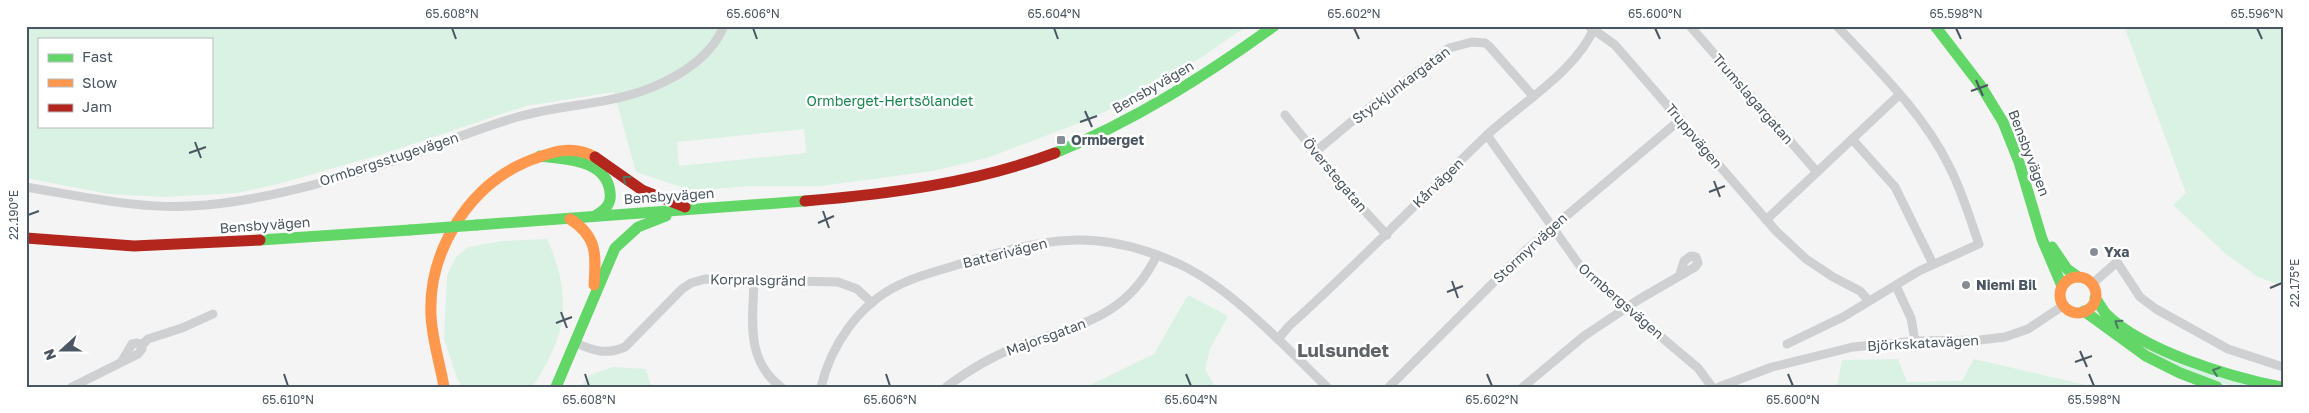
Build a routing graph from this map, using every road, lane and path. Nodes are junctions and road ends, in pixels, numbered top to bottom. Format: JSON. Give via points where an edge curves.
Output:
{"nodes":[{"id":1,"x":724,"y":26,"type":"edge"},
{"id":2,"x":1274,"y":26,"type":"edge"},
{"id":3,"x":1690,"y":26,"type":"edge"},
{"id":4,"x":1837,"y":26,"type":"edge"},
{"id":5,"x":1936,"y":26,"type":"edge"},
{"id":6,"x":1592,"y":27,"type":"edge"},
{"id":7,"x":1899,"y":95,"type":"junction"},
{"id":8,"x":1533,"y":96,"type":"junction"},
{"id":9,"x":1285,"y":115,"type":"dead end"},
{"id":10,"x":1681,"y":119,"type":"junction"},
{"id":11,"x":1488,"y":135,"type":"junction"},
{"id":12,"x":1852,"y":139,"type":"junction"},
{"id":13,"x":1315,"y":152,"type":"junction"},
{"id":14,"x":540,"y":156,"type":"junction"},
{"id":15,"x":1817,"y":172,"type":"junction"},
{"id":16,"x":26,"y":187,"type":"edge"},
{"id":17,"x":703,"y":208,"type":"junction"},
{"id":18,"x":593,"y":216,"type":"junction"},
{"id":19,"x":570,"y":218,"type":"junction"},
{"id":20,"x":1766,"y":220,"type":"junction"},
{"id":21,"x":2038,"y":220,"type":"junction"},
{"id":22,"x":1552,"y":227,"type":"junction"},
{"id":23,"x":1386,"y":234,"type":"junction"},
{"id":24,"x":26,"y":238,"type":"edge"},
{"id":25,"x":1157,"y":255,"type":"junction"},
{"id":26,"x":1933,"y":264,"type":"junction"},
{"id":27,"x":1680,"y":274,"type":"dead end"},
{"id":28,"x":2078,"y":277,"type":"junction"},
{"id":29,"x":754,"y":280,"type":"junction"},
{"id":30,"x":2092,"y":284,"type":"junction"},
{"id":31,"x":1896,"y":286,"type":"junction"},
{"id":32,"x":2062,"y":286,"type":"junction"},
{"id":33,"x":593,"y":295,"type":"junction"},
{"id":34,"x":2095,"y":298,"type":"junction"},
{"id":35,"x":1869,"y":301,"type":"junction"},
{"id":36,"x":872,"y":302,"type":"junction"},
{"id":37,"x":2064,"y":305,"type":"junction"},
{"id":38,"x":1627,"y":308,"type":"junction"},
{"id":39,"x":2084,"y":311,"type":"junction"},
{"id":40,"x":213,"y":314,"type":"dead end"},
{"id":41,"x":1278,"y":339,"type":"junction"},
{"id":42,"x":1915,"y":340,"type":"junction"},
{"id":43,"x":576,"y":343,"type":"junction"},
{"id":44,"x":1787,"y":344,"type":"dead end"},
{"id":45,"x":2283,"y":367,"type":"edge"},
{"id":46,"x":443,"y":381,"type":"edge"},
{"id":47,"x":72,"y":387,"type":"edge"},
{"id":48,"x":450,"y":387,"type":"edge"},
{"id":49,"x":556,"y":387,"type":"edge"},
{"id":50,"x":781,"y":387,"type":"edge"},
{"id":51,"x":821,"y":387,"type":"edge"},
{"id":52,"x":946,"y":387,"type":"edge"},
{"id":53,"x":1327,"y":387,"type":"edge"},
{"id":54,"x":1389,"y":387,"type":"edge"},
{"id":55,"x":1523,"y":387,"type":"edge"},
{"id":56,"x":1712,"y":387,"type":"edge"},
{"id":57,"x":1719,"y":387,"type":"edge"},
{"id":58,"x":2217,"y":387,"type":"edge"},
{"id":59,"x":2281,"y":387,"type":"edge"}],
"edges":[{"from":1,"to":16,"type":"street","name":"Ormbergsstugevägen","via":[[703,56],[682,72],[647,89],[615,100],[516,117],[392,161],[258,197],[204,205],[148,206]]},
{"from":2,"to":17,"type":"main road","name":"Bensbyvägen","via":[[1224,62],[1102,133],[994,173],[895,194]]},
{"from":3,"to":15,"type":"street","name":"Trumslagargatan"},
{"from":4,"to":7,"type":"street"},
{"from":5,"to":21,"type":"main road","name":"Bensbyvägen","via":[[1974,74],[2003,122],[2020,162]]},
{"from":6,"to":8,"type":"street","name":"Kårvägen","via":[[1573,61]]},
{"from":6,"to":10,"type":"street","name":"Truppvägen","via":[[1616,45]]},
{"from":7,"to":12,"type":"street"},
{"from":7,"to":26,"type":"street","via":[[1950,166],[1979,244]]},
{"from":8,"to":11,"type":"street","name":"Kårvägen"},
{"from":8,"to":13,"type":"street","name":"Styckjunkargatan","via":[[1489,46],[1481,42],[1463,43],[1444,51]]},
{"from":9,"to":13,"type":"street","name":"Överstegatan"},
{"from":10,"to":20,"type":"street","name":"Truppvägen"},
{"from":10,"to":22,"type":"street","name":"Stormyrvägen"},
{"from":11,"to":22,"type":"street","name":"Ormbergsvägen"},
{"from":11,"to":23,"type":"street","name":"Kårvägen"},
{"from":12,"to":15,"type":"street"},
{"from":12,"to":26,"type":"street","via":[[1895,187]]},
{"from":13,"to":23,"type":"street","name":"Överstegatan"},
{"from":17,"to":14,"type":"main road","one_way":true,"via":[[683,206],[650,194],[598,158],[582,151],[552,150]]},
{"from":14,"to":18,"type":"main road","via":[[580,161],[602,174],[609,185],[611,198],[606,208]]},
{"from":14,"to":46,"type":"main road","via":[[515,166],[488,184],[461,216],[446,244],[437,267],[431,304],[433,343]]},
{"from":15,"to":20,"type":"street"},
{"from":17,"to":18,"type":"main road","name":"Bensbyvägen"},
{"from":17,"to":33,"type":"main road","via":[[650,220],[629,232],[612,253]]},
{"from":18,"to":19,"type":"main road","name":"Bensbyvägen"},
{"from":19,"to":24,"type":"main road","name":"Bensbyvägen","bridge":true,"via":[[180,245],[134,246]]},
{"from":19,"to":33,"type":"main road","via":[[588,231],[594,248]]},
{"from":20,"to":35,"type":"street","name":"Truppvägen","via":[[1806,260],[1860,291]]},
{"from":21,"to":28,"type":"main road","name":"Bensbyvägen","via":[[2060,259]]},
{"from":21,"to":32,"type":"main road","name":"Bensbyvägen","via":[[2042,239]]},
{"from":22,"to":38,"type":"street","name":"Ormbergsvägen","via":[[1585,273]]},
{"from":22,"to":54,"type":"street","name":"Stormyrvägen"},
{"from":23,"to":41,"type":"street","name":"Kårvägen"},
{"from":25,"to":36,"type":"street","name":"Batterivägen","via":[[1096,241],[1069,239],[1034,243],[912,279]]},
{"from":25,"to":41,"type":"street","name":"Batterivägen","via":[[1210,281]]},
{"from":25,"to":52,"type":"street","name":"Majorsgatan","via":[[1133,290],[1105,313],[1081,326],[991,357]]},
{"from":26,"to":31,"type":"street"},
{"from":27,"to":38,"type":"street"},
{"from":28,"to":30,"type":"main road"},
{"from":28,"to":32,"type":"main road"},
{"from":29,"to":36,"type":"street","name":"Korpralsgränd","via":[[838,282],[857,289]]},
{"from":29,"to":43,"type":"street","name":"Korpralsgränd","via":[[705,279],[687,284],[634,338],[617,350],[598,352]]},
{"from":29,"to":50,"type":"street","via":[[752,333],[755,352],[764,370]]},
{"from":30,"to":34,"type":"main road"},
{"from":30,"to":45,"type":"street","via":[[2117,262],[2140,297],[2156,309],[2228,349]]},
{"from":31,"to":35,"type":"street"},
{"from":31,"to":42,"type":"street","via":[[1911,318]]},
{"from":32,"to":37,"type":"main road","via":[[2060,295]]},
{"from":33,"to":43,"type":"main road"},
{"from":34,"to":39,"type":"main road"},
{"from":59,"to":34,"type":"main road","one_way":true,"via":[[2221,373],[2182,357],[2118,324],[2102,311]]},
{"from":35,"to":44,"type":"street"},
{"from":36,"to":51,"type":"street","name":"Batterivägen","via":[[849,327],[836,348]]},
{"from":37,"to":39,"type":"main road","via":[[2072,311]]},
{"from":37,"to":42,"type":"street","name":"Björkskatavägen","via":[[2028,329],[2005,337]]},
{"from":38,"to":55,"type":"street","via":[[1584,336]]},
{"from":38,"to":56,"type":"street","name":"Ormbergsvägen","via":[[1698,368]]},
{"from":39,"to":58,"type":"main road","via":[[2149,358]]},
{"from":40,"to":47,"type":"street","via":[[148,339],[138,354]]},
{"from":41,"to":53,"type":"street","name":"Batterivägen"},
{"from":42,"to":57,"type":"street","name":"Björkskatavägen","via":[[1829,352],[1772,367]]},
{"from":43,"to":49,"type":"main road"},
{"from":46,"to":48,"type":"main road"}]}
